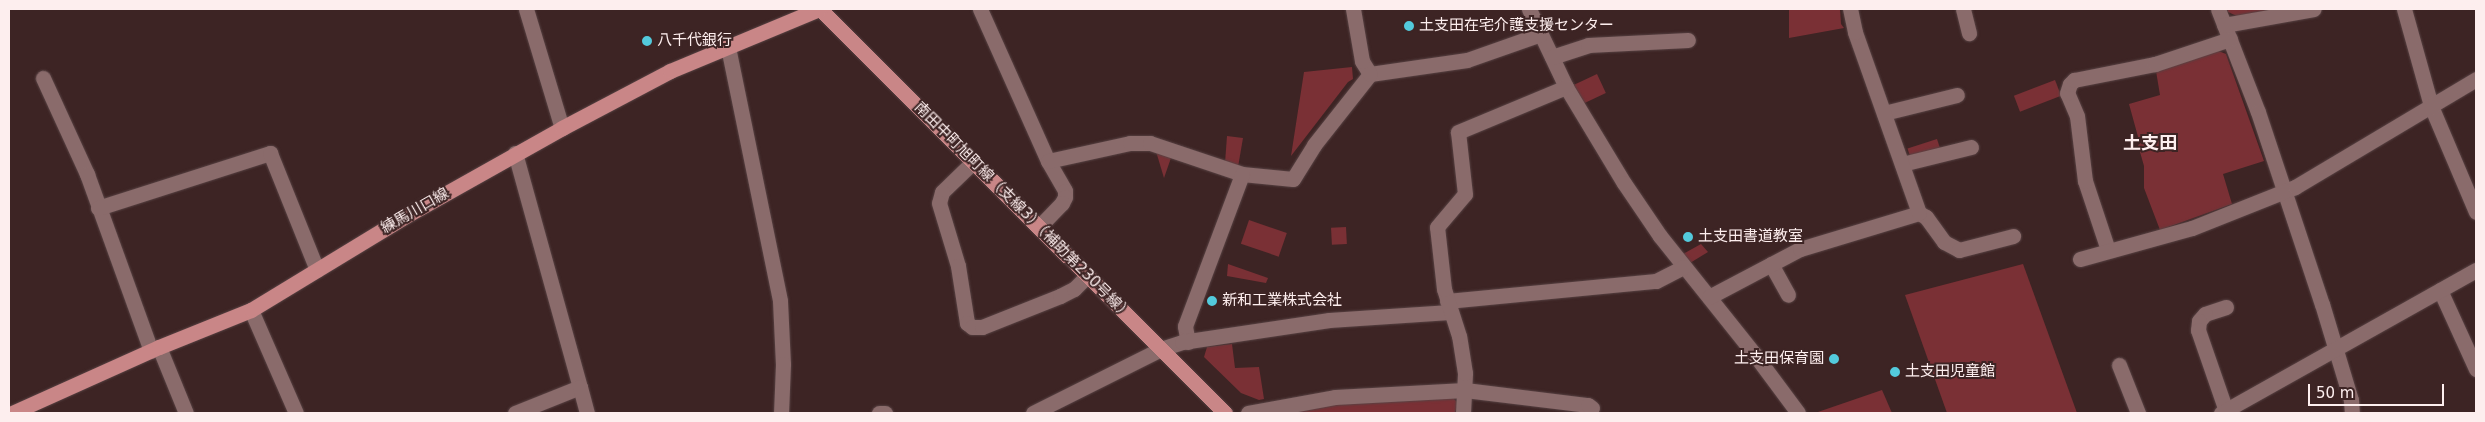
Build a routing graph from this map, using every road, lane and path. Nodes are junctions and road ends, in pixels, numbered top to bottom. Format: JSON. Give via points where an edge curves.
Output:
{"nodes":[{"id":1,"x":526,"y":9,"type":"edge"},
{"id":2,"x":820,"y":9,"type":"edge"},
{"id":3,"x":980,"y":9,"type":"edge"},
{"id":4,"x":1353,"y":9,"type":"edge"},
{"id":5,"x":1529,"y":9,"type":"edge"},
{"id":6,"x":1850,"y":9,"type":"edge"},
{"id":7,"x":1963,"y":9,"type":"edge"},
{"id":8,"x":2218,"y":9,"type":"edge"},
{"id":9,"x":2314,"y":9,"type":"edge"},
{"id":10,"x":2404,"y":9,"type":"edge"},
{"id":11,"x":2227,"y":32,"type":"junction"},
{"id":12,"x":1969,"y":33,"type":"dead end"},
{"id":13,"x":1541,"y":34,"type":"junction"},
{"id":14,"x":1688,"y":40,"type":"dead end"},
{"id":15,"x":728,"y":47,"type":"junction"},
{"id":16,"x":1552,"y":57,"type":"junction"},
{"id":17,"x":1370,"y":74,"type":"junction"},
{"id":18,"x":43,"y":78,"type":"dead end"},
{"id":19,"x":2476,"y":79,"type":"edge"},
{"id":20,"x":1566,"y":87,"type":"junction"},
{"id":21,"x":1957,"y":95,"type":"dead end"},
{"id":22,"x":2431,"y":106,"type":"junction"},
{"id":23,"x":1884,"y":113,"type":"junction"},
{"id":24,"x":562,"y":128,"type":"junction"},
{"id":25,"x":1971,"y":147,"type":"dead end"},
{"id":26,"x":514,"y":154,"type":"junction"},
{"id":27,"x":1048,"y":161,"type":"junction"},
{"id":28,"x":973,"y":162,"type":"junction"},
{"id":29,"x":1902,"y":164,"type":"junction"},
{"id":30,"x":1242,"y":174,"type":"junction"},
{"id":31,"x":2470,"y":178,"type":"edge"},
{"id":32,"x":2284,"y":192,"type":"junction"},
{"id":33,"x":98,"y":208,"type":"junction"},
{"id":34,"x":2476,"y":212,"type":"edge"},
{"id":35,"x":1919,"y":213,"type":"junction"},
{"id":36,"x":1039,"y":227,"type":"junction"},
{"id":37,"x":2013,"y":236,"type":"dead end"},
{"id":38,"x":2108,"y":250,"type":"junction"},
{"id":39,"x":2080,"y":259,"type":"dead end"},
{"id":40,"x":1771,"y":264,"type":"junction"},
{"id":41,"x":1684,"y":267,"type":"junction"},
{"id":42,"x":317,"y":270,"type":"junction"},
{"id":43,"x":2476,"y":270,"type":"edge"},
{"id":44,"x":1087,"y":276,"type":"junction"},
{"id":45,"x":2440,"y":290,"type":"junction"},
{"id":46,"x":1788,"y":295,"type":"dead end"},
{"id":47,"x":1709,"y":298,"type":"junction"},
{"id":48,"x":1448,"y":307,"type":"junction"},
{"id":49,"x":2226,"y":307,"type":"dead end"},
{"id":50,"x":251,"y":310,"type":"junction"},
{"id":51,"x":1188,"y":342,"type":"junction"},
{"id":52,"x":2336,"y":348,"type":"junction"},
{"id":53,"x":155,"y":349,"type":"junction"},
{"id":54,"x":1161,"y":349,"type":"junction"},
{"id":55,"x":2119,"y":364,"type":"dead end"},
{"id":56,"x":2476,"y":369,"type":"edge"},
{"id":57,"x":580,"y":387,"type":"junction"},
{"id":58,"x":1465,"y":390,"type":"junction"},
{"id":59,"x":1057,"y":408,"type":"edge"},
{"id":60,"x":1592,"y":408,"type":"dead end"},
{"id":61,"x":29,"y":409,"type":"edge"},
{"id":62,"x":2224,"y":412,"type":"edge"},
{"id":63,"x":12,"y":413,"type":"edge"},
{"id":64,"x":186,"y":413,"type":"edge"},
{"id":65,"x":296,"y":413,"type":"edge"},
{"id":66,"x":515,"y":413,"type":"edge"},
{"id":67,"x":587,"y":413,"type":"edge"},
{"id":68,"x":781,"y":413,"type":"edge"},
{"id":69,"x":879,"y":413,"type":"edge"},
{"id":70,"x":885,"y":413,"type":"edge"},
{"id":71,"x":1033,"y":413,"type":"edge"},
{"id":72,"x":1225,"y":413,"type":"edge"},
{"id":73,"x":1248,"y":413,"type":"edge"},
{"id":74,"x":1463,"y":413,"type":"edge"},
{"id":75,"x":1798,"y":413,"type":"edge"},
{"id":76,"x":2138,"y":413,"type":"edge"},
{"id":77,"x":2352,"y":413,"type":"edge"}],
"edges":[{"from":1,"to":24,"type":"street"},
{"from":2,"to":15,"type":"main road","name":"練馬川口線"},
{"from":2,"to":28,"type":"main road","name":"南田中町旭町線（支線3）（補助第230号線）"},
{"from":3,"to":27,"type":"street"},
{"from":4,"to":17,"type":"street","via":[[1362,61]]},
{"from":5,"to":13,"type":"street"},
{"from":6,"to":23,"type":"street"},
{"from":7,"to":12,"type":"street"},
{"from":8,"to":11,"type":"street"},
{"from":9,"to":11,"type":"street"},
{"from":10,"to":22,"type":"street"},
{"from":11,"to":32,"type":"street"},
{"from":11,"to":38,"type":"street","via":[[2155,64],[2074,80],[2070,84],[2067,93],[2077,116],[2085,181]]},
{"from":13,"to":16,"type":"street"},
{"from":13,"to":17,"type":"street","via":[[1467,60]]},
{"from":14,"to":16,"type":"street","via":[[1588,45]]},
{"from":15,"to":24,"type":"main road","name":"練馬川口線","via":[[670,71]]},
{"from":15,"to":68,"type":"street","via":[[780,301],[784,364]]},
{"from":16,"to":20,"type":"street"},
{"from":17,"to":30,"type":"street","via":[[1314,145],[1293,179]]},
{"from":18,"to":33,"type":"street","via":[[87,174]]},
{"from":19,"to":22,"type":"street"},
{"from":20,"to":41,"type":"street","via":[[1624,183]]},
{"from":20,"to":48,"type":"street","via":[[1458,132],[1465,194],[1437,227]]},
{"from":21,"to":23,"type":"street"},
{"from":22,"to":31,"type":"street"},
{"from":22,"to":32,"type":"street"},
{"from":23,"to":29,"type":"street"},
{"from":24,"to":26,"type":"main road","name":"練馬川口線"},
{"from":25,"to":29,"type":"street"},
{"from":26,"to":42,"type":"main road","name":"練馬川口線"},
{"from":26,"to":57,"type":"street"},
{"from":27,"to":30,"type":"street","via":[[1130,143],[1150,143]]},
{"from":27,"to":36,"type":"street","via":[[1065,198]]},
{"from":28,"to":36,"type":"main road","name":"南田中町旭町線（支線3）（補助第230号線）"},
{"from":28,"to":44,"type":"street","via":[[942,192],[939,203],[958,266],[967,323],[972,327],[982,327],[1060,296],[1074,289]]},
{"from":29,"to":35,"type":"street"},
{"from":30,"to":51,"type":"street","via":[[1185,326]]},
{"from":31,"to":34,"type":"street"},
{"from":32,"to":38,"type":"street","via":[[2192,228]]},
{"from":32,"to":52,"type":"street"},
{"from":33,"to":42,"type":"street","via":[[270,153]]},
{"from":33,"to":53,"type":"street"},
{"from":35,"to":37,"type":"street","via":[[1926,217],[1944,242],[1959,250]]},
{"from":35,"to":40,"type":"street","via":[[1800,249]]},
{"from":36,"to":44,"type":"main road","name":"南田中町旭町線（支線3）（補助第230号線）"},
{"from":38,"to":39,"type":"street"},
{"from":40,"to":46,"type":"street"},
{"from":40,"to":47,"type":"street"},
{"from":41,"to":47,"type":"street"},
{"from":41,"to":48,"type":"street","via":[[1656,282]]},
{"from":42,"to":50,"type":"main road","name":"練馬川口線"},
{"from":43,"to":45,"type":"street"},
{"from":44,"to":54,"type":"main road","name":"南田中町旭町線（支線3）（補助第230号線）"},
{"from":45,"to":52,"type":"street"},
{"from":45,"to":56,"type":"street"},
{"from":47,"to":75,"type":"street"},
{"from":48,"to":51,"type":"street","via":[[1329,320]]},
{"from":48,"to":58,"type":"street","via":[[1459,336]]},
{"from":49,"to":62,"type":"street","via":[[2205,314],[2199,321],[2198,330]]},
{"from":50,"to":53,"type":"main road","name":"練馬川口線"},
{"from":50,"to":65,"type":"street"},
{"from":51,"to":54,"type":"street"},
{"from":52,"to":62,"type":"street"},
{"from":52,"to":77,"type":"street"},
{"from":53,"to":61,"type":"main road","name":"練馬川口線"},
{"from":53,"to":64,"type":"street"},
{"from":54,"to":59,"type":"street"},
{"from":54,"to":72,"type":"main road","name":"南田中町旭町線（支線3）（補助第230号線）"},
{"from":55,"to":76,"type":"street"},
{"from":57,"to":66,"type":"street"},
{"from":57,"to":67,"type":"street"},
{"from":58,"to":60,"type":"street"},
{"from":58,"to":73,"type":"street","via":[[1335,397]]},
{"from":58,"to":74,"type":"street"},
{"from":59,"to":71,"type":"street"},
{"from":61,"to":63,"type":"main road","name":"練馬川口線"},
{"from":69,"to":70,"type":"street"}]}
